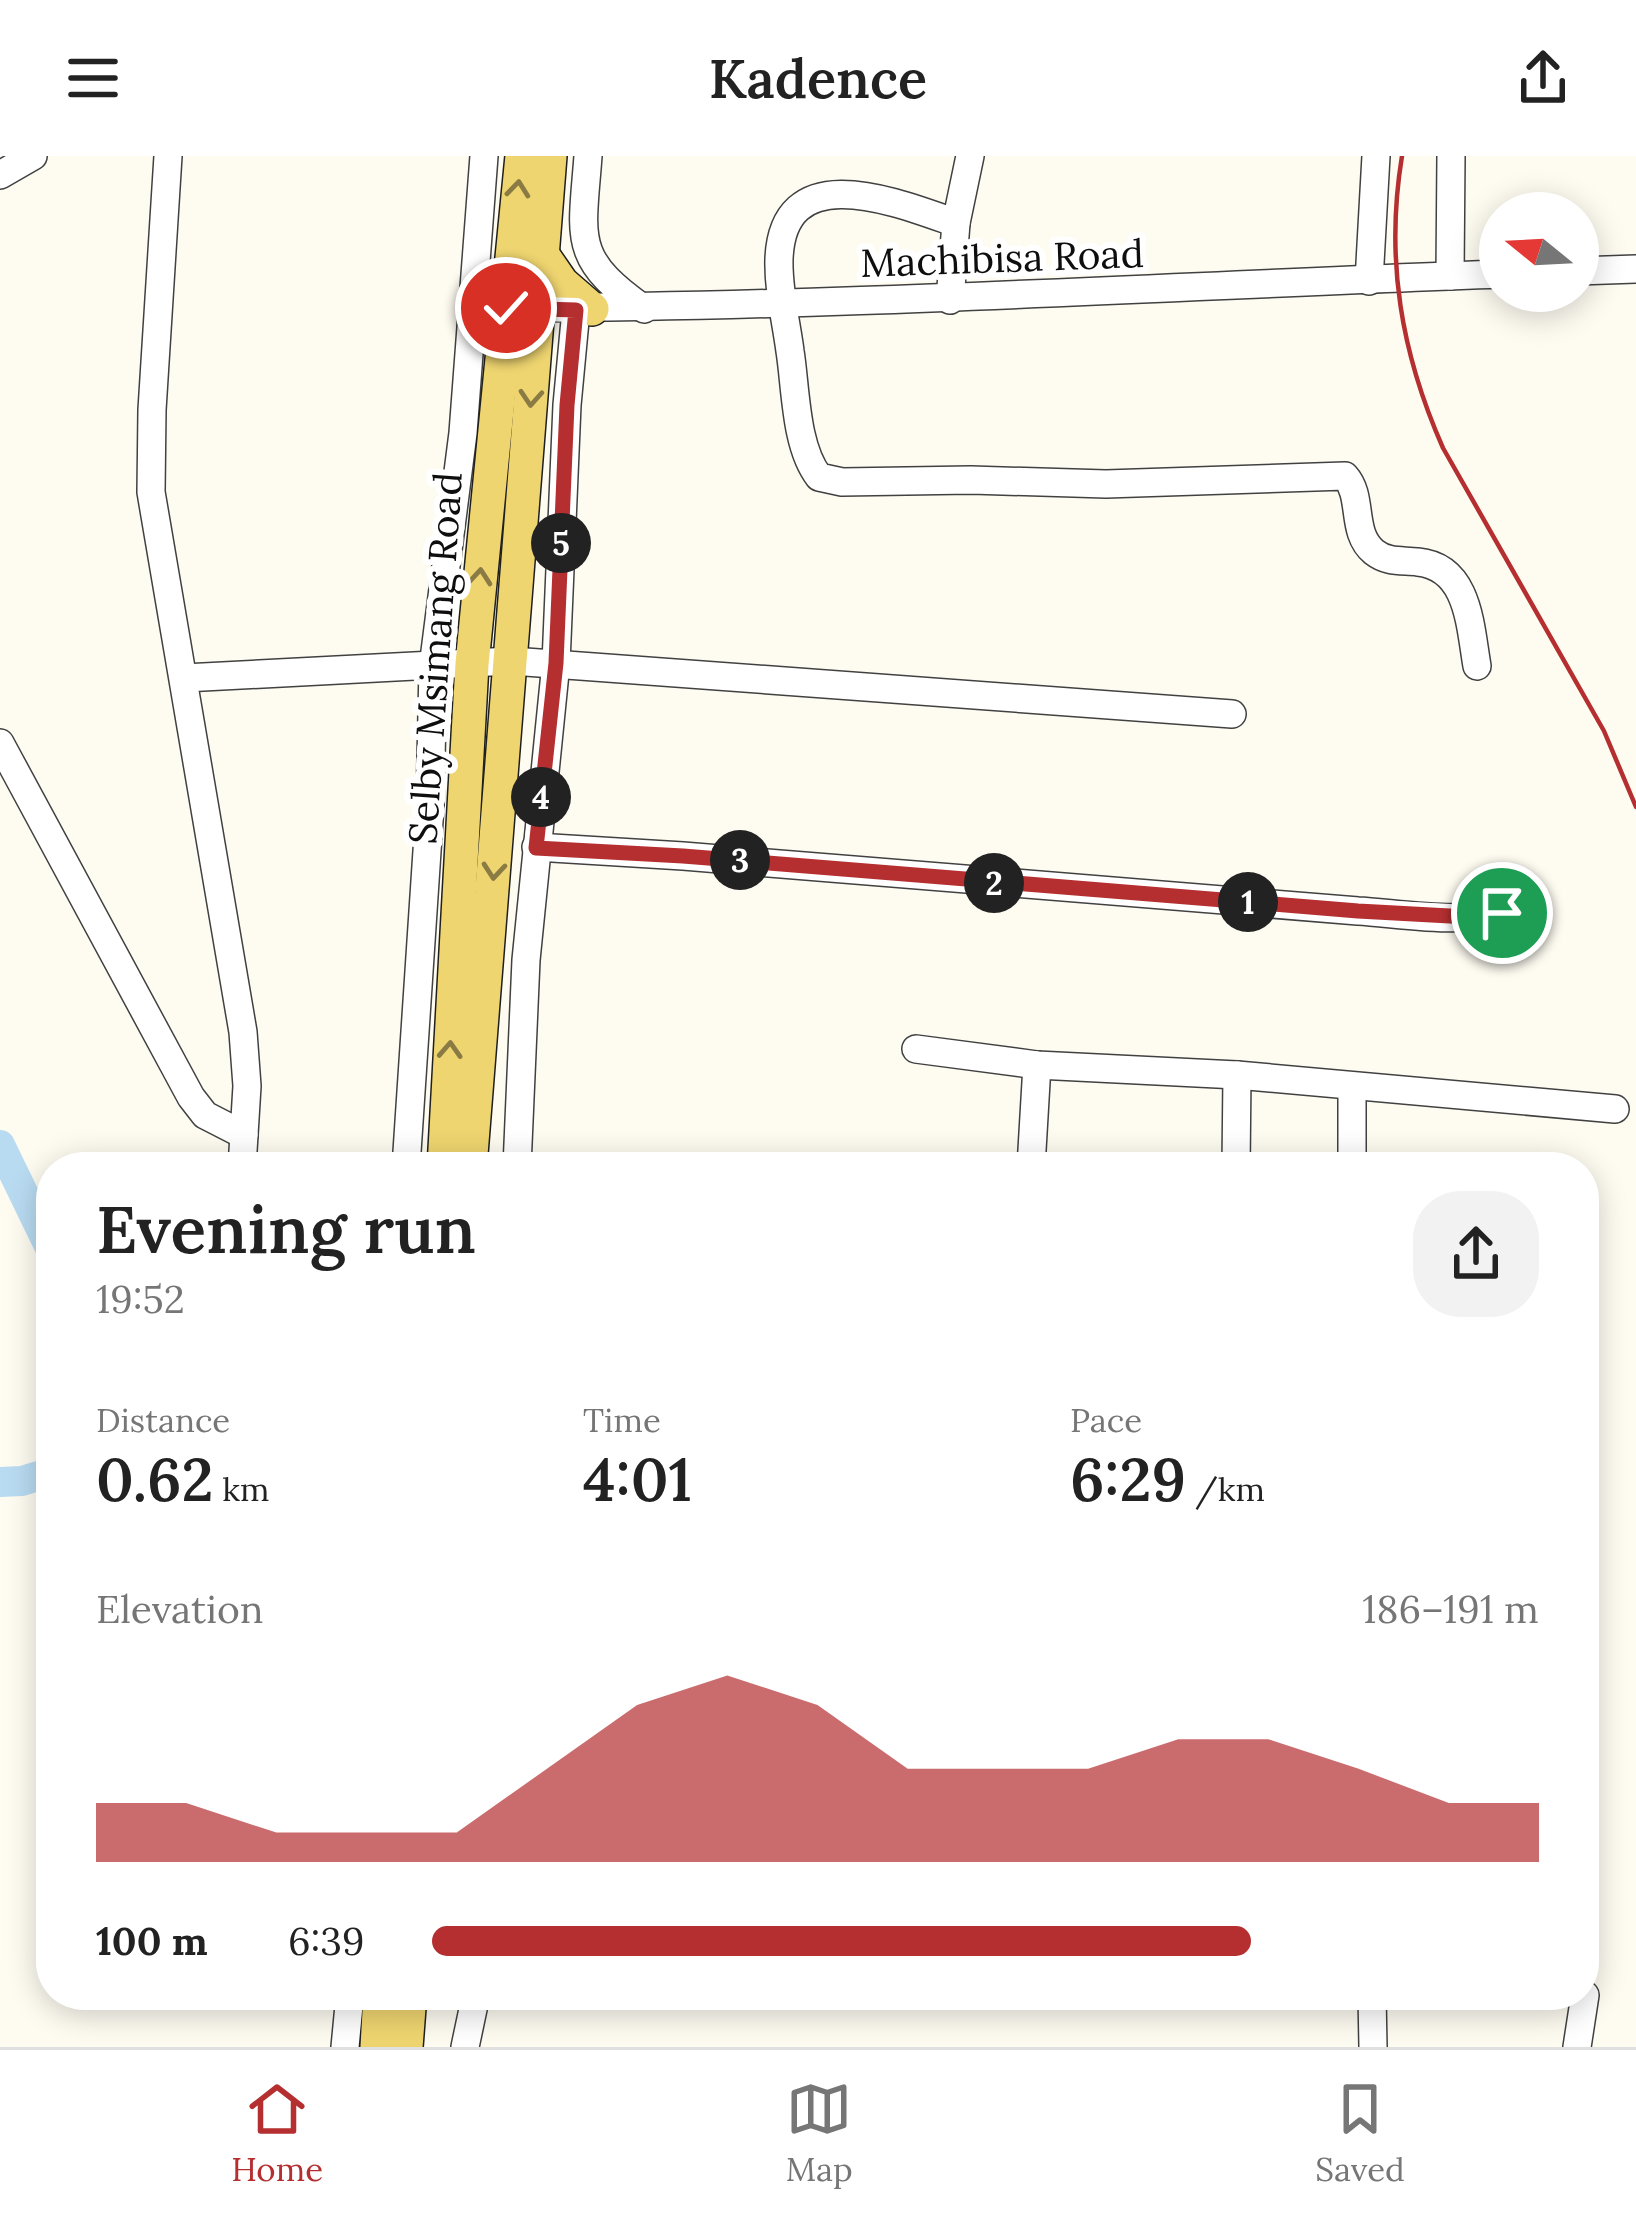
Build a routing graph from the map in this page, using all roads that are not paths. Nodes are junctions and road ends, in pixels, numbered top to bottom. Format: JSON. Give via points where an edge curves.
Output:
{"nodes":[{"id":1,"x":33,"y":156,"type":"edge"},
{"id":2,"x":168,"y":156,"type":"edge"},
{"id":3,"x":484,"y":156,"type":"edge"},
{"id":4,"x":522,"y":156,"type":"edge"},
{"id":5,"x":550,"y":156,"type":"edge"},
{"id":6,"x":588,"y":156,"type":"edge"},
{"id":7,"x":970,"y":156,"type":"edge"},
{"id":8,"x":1376,"y":156,"type":"edge"},
{"id":9,"x":1451,"y":156,"type":"edge"},
{"id":10,"x":0,"y":175,"type":"edge"},
{"id":11,"x":956,"y":223,"type":"junction"},
{"id":12,"x":542,"y":254,"type":"junction"},
{"id":13,"x":1636,"y":269,"type":"edge"},
{"id":14,"x":1599,"y":270,"type":"edge"},
{"id":15,"x":1479,"y":275,"type":"edge"},
{"id":16,"x":1450,"y":276,"type":"junction"},
{"id":17,"x":1370,"y":281,"type":"junction"},
{"id":18,"x":950,"y":300,"type":"junction"},
{"id":19,"x":783,"y":305,"type":"junction"},
{"id":20,"x":522,"y":308,"type":"junction"},
{"id":21,"x":584,"y":309,"type":"junction"},
{"id":22,"x":644,"y":309,"type":"junction"},
{"id":23,"x":512,"y":661,"type":"junction"},
{"id":24,"x":556,"y":663,"type":"junction"},
{"id":25,"x":472,"y":664,"type":"junction"},
{"id":26,"x":1477,"y":666,"type":"dead end"},
{"id":27,"x":433,"y":668,"type":"junction"},
{"id":28,"x":184,"y":678,"type":"junction"},
{"id":29,"x":1232,"y":714,"type":"dead end"},
{"id":30,"x":0,"y":743,"type":"edge"},
{"id":31,"x":536,"y":848,"type":"junction"},
{"id":32,"x":1514,"y":904,"type":"dead end"},
{"id":33,"x":916,"y":1049,"type":"dead end"},
{"id":34,"x":1037,"y":1065,"type":"junction"},
{"id":35,"x":1237,"y":1075,"type":"junction"},
{"id":36,"x":1352,"y":1087,"type":"junction"},
{"id":37,"x":1615,"y":1109,"type":"dead end"},
{"id":38,"x":244,"y":1136,"type":"junction"},
{"id":39,"x":243,"y":1152,"type":"edge"},
{"id":40,"x":407,"y":1152,"type":"edge"},
{"id":41,"x":445,"y":1152,"type":"edge"},
{"id":42,"x":471,"y":1152,"type":"edge"},
{"id":43,"x":518,"y":1152,"type":"edge"},
{"id":44,"x":1031,"y":1152,"type":"edge"},
{"id":45,"x":1236,"y":1152,"type":"edge"},
{"id":46,"x":1352,"y":1152,"type":"edge"},
{"id":47,"x":349,"y":2010,"type":"edge"},
{"id":48,"x":379,"y":2010,"type":"edge"},
{"id":49,"x":409,"y":2010,"type":"edge"},
{"id":50,"x":473,"y":2010,"type":"edge"},
{"id":51,"x":1372,"y":2010,"type":"edge"},
{"id":52,"x":1583,"y":2010,"type":"edge"},
{"id":53,"x":345,"y":2047,"type":"edge"},
{"id":54,"x":377,"y":2047,"type":"edge"},
{"id":55,"x":406,"y":2047,"type":"edge"},
{"id":56,"x":466,"y":2047,"type":"edge"},
{"id":57,"x":1373,"y":2047,"type":"edge"},
{"id":58,"x":1577,"y":2047,"type":"edge"}],
"edges":[{"from":1,"to":10,"type":"street"},
{"from":2,"to":28,"type":"street","via":[[152,492]]},
{"from":3,"to":27,"type":"street","via":[[463,433]]},
{"from":20,"to":4,"type":"main road","name":"Selby Msimang Road","one_way":true},
{"from":5,"to":12,"type":"main road","name":"Selby Msimang Road"},
{"from":6,"to":22,"type":"street","via":[[587,254]]},
{"from":7,"to":11,"type":"street"},
{"from":8,"to":17,"type":"street"},
{"from":9,"to":16,"type":"street"},
{"from":11,"to":18,"type":"street"},
{"from":11,"to":19,"type":"street","via":[[888,200],[820,194],[785,228]]},
{"from":12,"to":20,"type":"main road","name":"Selby Msimang Road"},
{"from":12,"to":21,"type":"main road"},
{"from":13,"to":14,"type":"street"},
{"from":15,"to":16,"type":"street","name":"Machibisa Road"},
{"from":16,"to":17,"type":"street","name":"Machibisa Road"},
{"from":17,"to":18,"type":"street","name":"Machibisa Road"},
{"from":18,"to":19,"type":"street","name":"Machibisa Road"},
{"from":19,"to":22,"type":"street","name":"Machibisa Road"},
{"from":19,"to":26,"type":"street","via":[[804,444],[819,477],[1106,484],[1345,476],[1360,534],[1374,552],[1441,568],[1455,581]]},
{"from":20,"to":21,"type":"street","name":"Machibisa Road"},
{"from":20,"to":23,"type":"main road","name":"Selby Msimang Road","one_way":true},
{"from":25,"to":20,"type":"main road","name":"Selby Msimang Road","one_way":true},
{"from":21,"to":22,"type":"street","name":"Machibisa Road"},
{"from":21,"to":24,"type":"street","via":[[567,405]]},
{"from":23,"to":24,"type":"street"},
{"from":23,"to":25,"type":"street"},
{"from":23,"to":42,"type":"main road","name":"Selby Msimang Road","one_way":true},
{"from":24,"to":29,"type":"street"},
{"from":24,"to":31,"type":"street"},
{"from":25,"to":27,"type":"street"},
{"from":41,"to":25,"type":"main road","name":"Selby Msimang Road","one_way":true},
{"from":27,"to":28,"type":"street"},
{"from":27,"to":40,"type":"street"},
{"from":28,"to":38,"type":"street","via":[[243,1032]]},
{"from":30,"to":38,"type":"street","via":[[190,1097]]},
{"from":31,"to":32,"type":"street","via":[[1402,914],[1489,916]]},
{"from":31,"to":43,"type":"street"},
{"from":33,"to":34,"type":"street"},
{"from":34,"to":35,"type":"street"},
{"from":34,"to":44,"type":"street"},
{"from":35,"to":36,"type":"street"},
{"from":35,"to":45,"type":"street"},
{"from":36,"to":37,"type":"street"},
{"from":36,"to":46,"type":"street"},
{"from":38,"to":39,"type":"street"},
{"from":47,"to":53,"type":"street"},
{"from":48,"to":54,"type":"main road"},
{"from":49,"to":55,"type":"main road"},
{"from":50,"to":56,"type":"street"},
{"from":51,"to":57,"type":"street"},
{"from":52,"to":58,"type":"street"}]}
